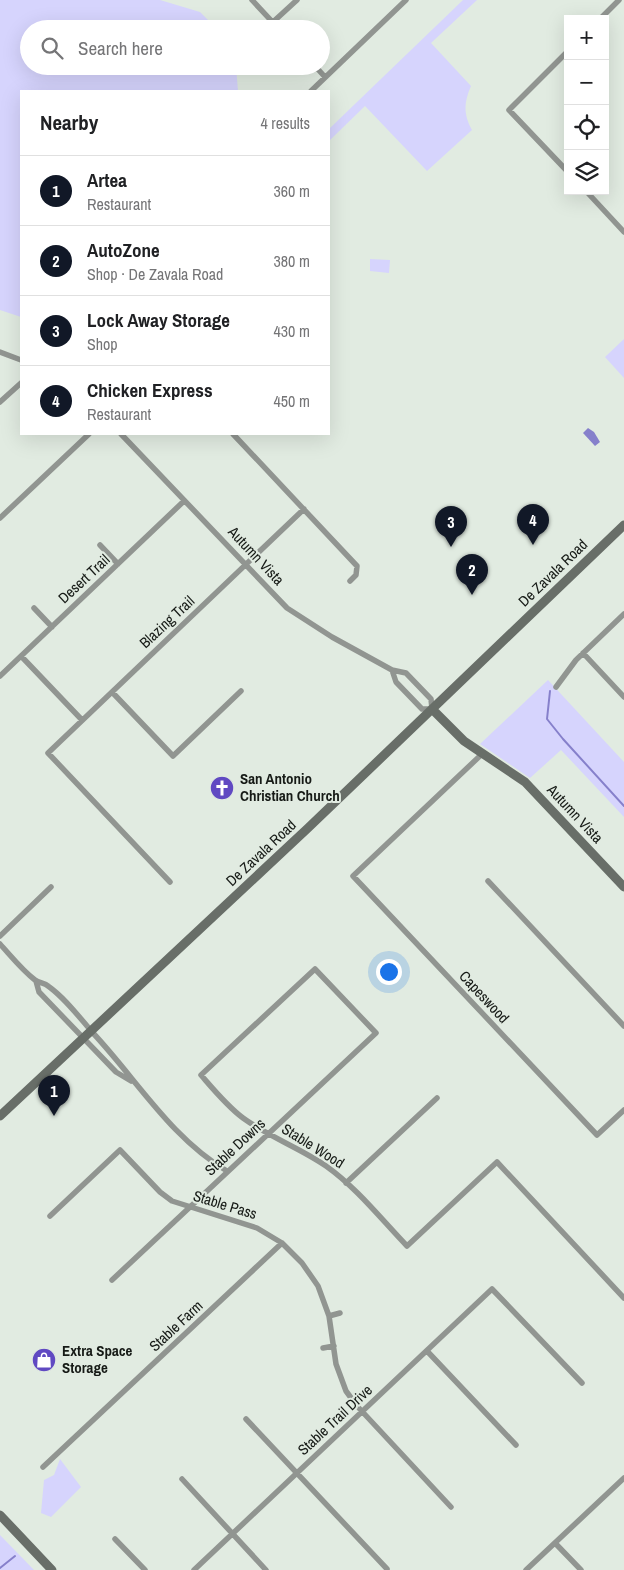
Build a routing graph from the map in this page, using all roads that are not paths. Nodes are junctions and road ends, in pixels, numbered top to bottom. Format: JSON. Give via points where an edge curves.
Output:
{"nodes":[{"id":1,"x":252,"y":0,"type":"edge"},
{"id":2,"x":297,"y":0,"type":"edge"},
{"id":3,"x":406,"y":0,"type":"edge"},
{"id":4,"x":622,"y":1,"type":"edge"},
{"id":5,"x":605,"y":15,"type":"edge"},
{"id":6,"x":271,"y":20,"type":"edge"},
{"id":7,"x":275,"y":20,"type":"edge"},
{"id":8,"x":564,"y":55,"type":"edge"},
{"id":9,"x":330,"y":73,"type":"edge"},
{"id":10,"x":322,"y":75,"type":"edge"},
{"id":11,"x":328,"y":75,"type":"edge"},
{"id":12,"x":325,"y":78,"type":"junction"},
{"id":13,"x":312,"y":90,"type":"edge"},
{"id":14,"x":564,"y":168,"type":"edge"},
{"id":15,"x":590,"y":195,"type":"edge"},
{"id":16,"x":624,"y":232,"type":"edge"},
{"id":17,"x":0,"y":352,"type":"edge"},
{"id":18,"x":20,"y":360,"type":"edge"},
{"id":19,"x":20,"y":384,"type":"edge"},
{"id":20,"x":0,"y":402,"type":"edge"},
{"id":21,"x":88,"y":435,"type":"edge"},
{"id":22,"x":121,"y":435,"type":"edge"},
{"id":23,"x":234,"y":435,"type":"edge"},
{"id":24,"x":184,"y":501,"type":"junction"},
{"id":25,"x":304,"y":509,"type":"junction"},
{"id":26,"x":0,"y":518,"type":"edge"},
{"id":27,"x":624,"y":525,"type":"edge"},
{"id":28,"x":100,"y":546,"type":"dead end"},
{"id":29,"x":118,"y":564,"type":"junction"},
{"id":30,"x":245,"y":565,"type":"junction"},
{"id":31,"x":350,"y":581,"type":"dead end"},
{"id":32,"x":34,"y":608,"type":"dead end"},
{"id":33,"x":624,"y":614,"type":"edge"},
{"id":34,"x":52,"y":627,"type":"junction"},
{"id":35,"x":583,"y":653,"type":"junction"},
{"id":36,"x":21,"y":656,"type":"junction"},
{"id":37,"x":392,"y":670,"type":"junction"},
{"id":38,"x":0,"y":676,"type":"edge"},
{"id":39,"x":556,"y":687,"type":"dead end"},
{"id":40,"x":241,"y":691,"type":"dead end"},
{"id":41,"x":112,"y":692,"type":"junction"},
{"id":42,"x":624,"y":697,"type":"edge"},
{"id":43,"x":432,"y":709,"type":"junction"},
{"id":44,"x":82,"y":720,"type":"junction"},
{"id":45,"x":482,"y":754,"type":"junction"},
{"id":46,"x":488,"y":881,"type":"dead end"},
{"id":47,"x":170,"y":882,"type":"dead end"},
{"id":48,"x":51,"y":887,"type":"dead end"},
{"id":49,"x":624,"y":887,"type":"edge"},
{"id":50,"x":0,"y":936,"type":"edge"},
{"id":51,"x":0,"y":944,"type":"edge"},
{"id":52,"x":36,"y":981,"type":"junction"},
{"id":53,"x":624,"y":1026,"type":"edge"},
{"id":54,"x":92,"y":1031,"type":"junction"},
{"id":55,"x":84,"y":1038,"type":"junction"},
{"id":56,"x":200,"y":1075,"type":"joint"},
{"id":57,"x":133,"y":1082,"type":"junction"},
{"id":58,"x":436,"y":1098,"type":"dead end"},
{"id":59,"x":624,"y":1110,"type":"edge"},
{"id":60,"x":0,"y":1116,"type":"edge"},
{"id":61,"x":268,"y":1133,"type":"junction"},
{"id":62,"x":228,"y":1171,"type":"junction"},
{"id":63,"x":346,"y":1183,"type":"junction"},
{"id":64,"x":189,"y":1207,"type":"junction"},
{"id":65,"x":50,"y":1216,"type":"dead end"},
{"id":66,"x":282,"y":1243,"type":"junction"},
{"id":67,"x":112,"y":1280,"type":"dead end"},
{"id":68,"x":624,"y":1298,"type":"edge"},
{"id":69,"x":340,"y":1313,"type":"dead end"},
{"id":70,"x":329,"y":1316,"type":"junction"},
{"id":71,"x":334,"y":1346,"type":"junction"},
{"id":72,"x":323,"y":1348,"type":"dead end"},
{"id":73,"x":427,"y":1351,"type":"junction"},
{"id":74,"x":582,"y":1383,"type":"dead end"},
{"id":75,"x":362,"y":1412,"type":"junction"},
{"id":76,"x":246,"y":1419,"type":"dead end"},
{"id":77,"x":516,"y":1445,"type":"dead end"},
{"id":78,"x":43,"y":1467,"type":"dead end"},
{"id":79,"x":297,"y":1473,"type":"junction"},
{"id":80,"x":624,"y":1478,"type":"edge"},
{"id":81,"x":182,"y":1479,"type":"dead end"},
{"id":82,"x":451,"y":1507,"type":"dead end"},
{"id":83,"x":0,"y":1515,"type":"edge"},
{"id":84,"x":233,"y":1534,"type":"junction"},
{"id":85,"x":115,"y":1539,"type":"dead end"},
{"id":86,"x":555,"y":1543,"type":"junction"},
{"id":87,"x":387,"y":1569,"type":"dead end"},
{"id":88,"x":52,"y":1570,"type":"edge"},
{"id":89,"x":145,"y":1570,"type":"edge"},
{"id":90,"x":194,"y":1570,"type":"edge"},
{"id":91,"x":266,"y":1570,"type":"edge"},
{"id":92,"x":526,"y":1570,"type":"edge"},
{"id":93,"x":581,"y":1570,"type":"edge"}],
"edges":[{"from":1,"to":6,"type":"street"},
{"from":2,"to":7,"type":"street"},
{"from":3,"to":9,"type":"street"},
{"from":4,"to":5,"type":"street"},
{"from":8,"to":14,"type":"street","via":[[509,110]]},
{"from":10,"to":12,"type":"street"},
{"from":11,"to":12,"type":"street"},
{"from":12,"to":13,"type":"street"},
{"from":15,"to":16,"type":"street"},
{"from":17,"to":18,"type":"street"},
{"from":19,"to":20,"type":"street"},
{"from":21,"to":26,"type":"street"},
{"from":22,"to":24,"type":"street","name":"Autumn Vista"},
{"from":23,"to":25,"type":"street"},
{"from":24,"to":29,"type":"street","name":"Desert Trail"},
{"from":24,"to":30,"type":"street","name":"Autumn Vista"},
{"from":25,"to":30,"type":"street","name":"Blazing Trail"},
{"from":25,"to":31,"type":"street","via":[[357,566],[356,576]]},
{"from":27,"to":43,"type":"main road","name":"De Zavala Road"},
{"from":28,"to":29,"type":"street"},
{"from":29,"to":34,"type":"street","name":"Desert Trail"},
{"from":30,"to":37,"type":"street","name":"Autumn Vista","via":[[298,617]]},
{"from":30,"to":41,"type":"street","name":"Blazing Trail"},
{"from":32,"to":34,"type":"street"},
{"from":33,"to":35,"type":"street"},
{"from":34,"to":36,"type":"street","name":"Desert Trail"},
{"from":35,"to":39,"type":"street"},
{"from":35,"to":42,"type":"street"},
{"from":36,"to":38,"type":"street","name":"Desert Trail"},
{"from":36,"to":44,"type":"street"},
{"from":37,"to":43,"type":"street","name":"Autumn Vista","via":[[396,682],[422,709]]},
{"from":37,"to":43,"type":"street","name":"Autumn Vista","via":[[406,673],[431,699]]},
{"from":40,"to":41,"type":"street","via":[[173,756]]},
{"from":41,"to":44,"type":"street","name":"Blazing Trail"},
{"from":43,"to":45,"type":"main road","name":"Autumn Vista","via":[[459,737]]},
{"from":43,"to":54,"type":"main road","name":"De Zavala Road"},
{"from":44,"to":47,"type":"street","name":"Blazing Trail","via":[[48,753]]},
{"from":45,"to":49,"type":"main road","name":"Autumn Vista","via":[[525,782]]},
{"from":45,"to":59,"type":"street","name":"Capeswood","via":[[353,876],[596,1135]]},
{"from":46,"to":53,"type":"street"},
{"from":48,"to":50,"type":"street"},
{"from":51,"to":52,"type":"street"},
{"from":52,"to":54,"type":"street","via":[[48,985]]},
{"from":52,"to":55,"type":"street","via":[[39,992]]},
{"from":54,"to":55,"type":"main road","name":"De Zavala Road"},
{"from":54,"to":57,"type":"street"},
{"from":55,"to":57,"type":"street","via":[[116,1072]]},
{"from":55,"to":60,"type":"main road","name":"De Zavala Road"},
{"from":56,"to":61,"type":"street","name":"Stable Wood","via":[[237,1114]]},
{"from":56,"to":61,"type":"street","name":"Stable Downs","via":[[315,968],[376,1033]]},
{"from":57,"to":62,"type":"street","via":[[197,1151]]},
{"from":58,"to":63,"type":"street"},
{"from":61,"to":62,"type":"street","name":"Stable Downs"},
{"from":61,"to":63,"type":"street","name":"Stable Wood","via":[[325,1166]]},
{"from":62,"to":64,"type":"street","name":"Stable Downs"},
{"from":63,"to":68,"type":"street","name":"Stable Wood","via":[[407,1246],[497,1162]]},
{"from":64,"to":65,"type":"street","name":"Stable Pass","via":[[160,1192],[120,1150]]},
{"from":64,"to":66,"type":"street","name":"Stable Pass","via":[[243,1222]]},
{"from":64,"to":67,"type":"street","name":"Stable Downs"},
{"from":66,"to":70,"type":"street","name":"Stable Pass","via":[[311,1275]]},
{"from":66,"to":78,"type":"street","name":"Stable Farm"},
{"from":69,"to":70,"type":"street"},
{"from":70,"to":71,"type":"street","name":"Stable Pass"},
{"from":71,"to":72,"type":"street"},
{"from":71,"to":75,"type":"street","name":"Stable Pass","via":[[342,1382]]},
{"from":73,"to":74,"type":"street","name":"Stable Trail Drive","via":[[492,1289]]},
{"from":73,"to":75,"type":"street","name":"Stable Trail Drive"},
{"from":73,"to":77,"type":"street"},
{"from":75,"to":79,"type":"street","name":"Stable Trail Drive"},
{"from":75,"to":82,"type":"street","name":"Stable Pass"},
{"from":76,"to":79,"type":"street"},
{"from":79,"to":84,"type":"street","name":"Stable Trail Drive"},
{"from":79,"to":87,"type":"street"},
{"from":80,"to":86,"type":"street"},
{"from":81,"to":84,"type":"street"},
{"from":83,"to":88,"type":"main road"},
{"from":84,"to":90,"type":"street","name":"Stable Trail Drive"},
{"from":84,"to":91,"type":"street"},
{"from":85,"to":89,"type":"street"},
{"from":86,"to":92,"type":"street"},
{"from":86,"to":93,"type":"street"}]}
